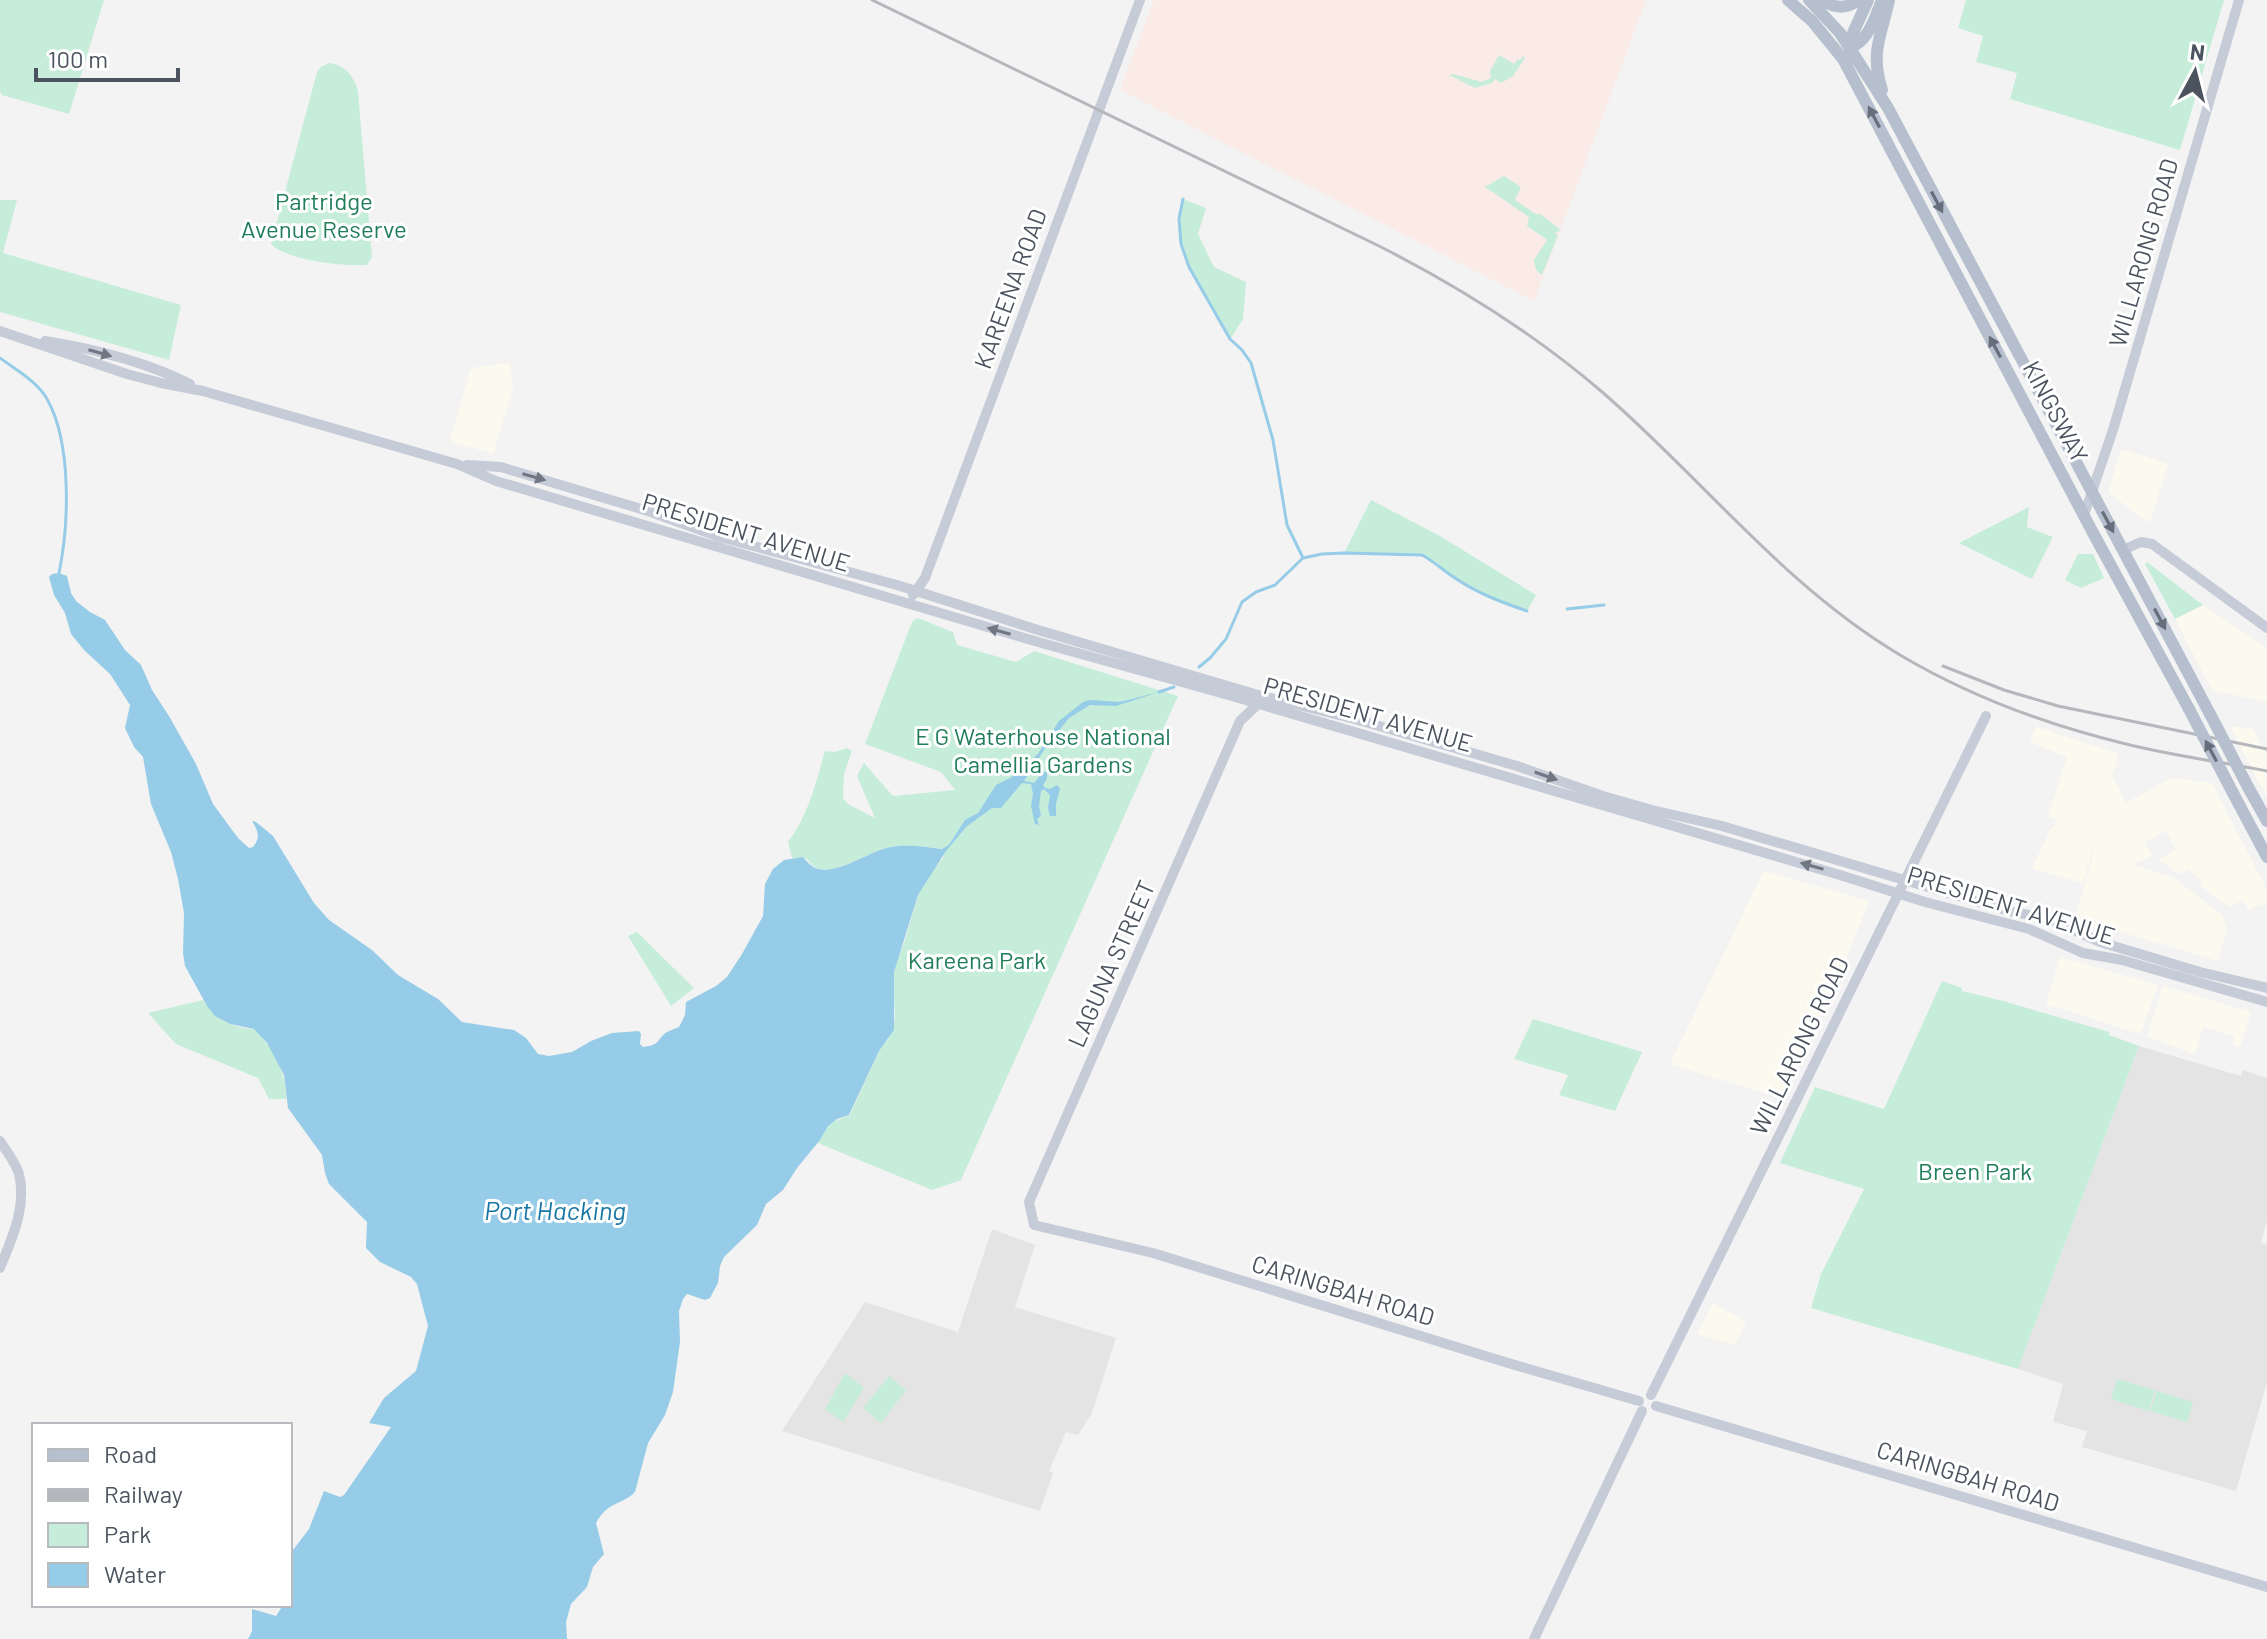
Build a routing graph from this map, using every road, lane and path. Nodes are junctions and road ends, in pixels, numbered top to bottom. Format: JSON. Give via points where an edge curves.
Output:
{"nodes":[{"id":1,"x":1140,"y":0,"type":"edge"},
{"id":2,"x":1788,"y":0,"type":"edge"},
{"id":3,"x":1809,"y":0,"type":"edge"},
{"id":4,"x":1821,"y":0,"type":"edge"},
{"id":5,"x":1858,"y":0,"type":"edge"},
{"id":6,"x":1868,"y":0,"type":"edge"},
{"id":7,"x":1882,"y":0,"type":"edge"},
{"id":8,"x":1889,"y":0,"type":"edge"},
{"id":9,"x":2239,"y":0,"type":"edge"},
{"id":10,"x":1847,"y":54,"type":"junction"},
{"id":11,"x":1888,"y":108,"type":"junction"},
{"id":12,"x":0,"y":331,"type":"edge"},
{"id":13,"x":457,"y":464,"type":"junction"},
{"id":14,"x":2093,"y":494,"type":"junction"},
{"id":15,"x":2084,"y":515,"type":"junction"},
{"id":16,"x":2123,"y":550,"type":"junction"},
{"id":17,"x":916,"y":591,"type":"junction"},
{"id":18,"x":907,"y":602,"type":"junction"},
{"id":19,"x":2267,"y":628,"type":"edge"},
{"id":20,"x":1114,"y":658,"type":"junction"},
{"id":21,"x":1232,"y":696,"type":"junction"},
{"id":22,"x":1258,"y":704,"type":"junction"},
{"id":23,"x":1310,"y":713,"type":"junction"},
{"id":24,"x":1986,"y":716,"type":"dead end"},
{"id":25,"x":1240,"y":721,"type":"junction"},
{"id":26,"x":1463,"y":750,"type":"junction"},
{"id":27,"x":1458,"y":763,"type":"junction"},
{"id":28,"x":2267,"y":821,"type":"edge"},
{"id":29,"x":1704,"y":822,"type":"junction"},
{"id":30,"x":1697,"y":833,"type":"junction"},
{"id":31,"x":1762,"y":838,"type":"junction"},
{"id":32,"x":1757,"y":850,"type":"junction"},
{"id":33,"x":2267,"y":857,"type":"edge"},
{"id":34,"x":1904,"y":881,"type":"junction"},
{"id":35,"x":1897,"y":893,"type":"junction"},
{"id":36,"x":2018,"y":913,"type":"junction"},
{"id":37,"x":2061,"y":944,"type":"junction"},
{"id":38,"x":2265,"y":987,"type":"edge"},
{"id":39,"x":2263,"y":1000,"type":"edge"},
{"id":40,"x":0,"y":1141,"type":"edge"},
{"id":41,"x":1034,"y":1225,"type":"joint"},
{"id":42,"x":0,"y":1268,"type":"edge"},
{"id":43,"x":1651,"y":1395,"type":"junction"},
{"id":44,"x":1640,"y":1406,"type":"junction"},
{"id":45,"x":1656,"y":1406,"type":"junction"},
{"id":46,"x":2267,"y":1587,"type":"edge"},
{"id":47,"x":1534,"y":1639,"type":"edge"}],
"edges":[{"from":1,"to":17,"type":"street","name":"KAREENA ROAD"},
{"from":2,"to":10,"type":"main road","name":"KINGSWAY"},
{"from":3,"to":10,"type":"main road","name":"KINGSWAY","via":[[1835,26]]},
{"from":4,"to":5,"type":"main road","via":[[1842,7]]},
{"from":6,"to":10,"type":"main road"},
{"from":7,"to":10,"type":"main road","via":[[1865,37]]},
{"from":8,"to":11,"type":"main road","via":[[1876,60]]},
{"from":9,"to":14,"type":"street","name":"WILLARONG ROAD"},
{"from":10,"to":11,"type":"main road","name":"KINGSWAY"},
{"from":15,"to":10,"type":"main road","name":"KINGSWAY","one_way":true},
{"from":11,"to":14,"type":"main road","name":"KINGSWAY","one_way":true},
{"from":12,"to":13,"type":"street","name":"PRESIDENT AVENUE","via":[[127,374]]},
{"from":13,"to":17,"type":"street","name":"PRESIDENT AVENUE","one_way":true,"via":[[501,467],[720,537]]},
{"from":13,"to":18,"type":"street","name":"PRESIDENT AVENUE","via":[[496,481]]},
{"from":14,"to":15,"type":"street","name":"WILLARONG ROAD"},
{"from":14,"to":16,"type":"main road","name":"KINGSWAY","one_way":true},
{"from":33,"to":15,"type":"main road","name":"KINGSWAY","one_way":true,"bridge":true},
{"from":16,"to":19,"type":"street","via":[[2141,542],[2152,544]]},
{"from":16,"to":28,"type":"main road","name":"KINGSWAY","one_way":true,"bridge":true},
{"from":17,"to":18,"type":"street","name":"KAREENA ROAD"},
{"from":17,"to":20,"type":"street","name":"PRESIDENT AVENUE"},
{"from":20,"to":18,"type":"street","name":"PRESIDENT AVENUE","one_way":true},
{"from":20,"to":21,"type":"street","name":"PRESIDENT AVENUE"},
{"from":20,"to":23,"type":"street","name":"PRESIDENT AVENUE"},
{"from":21,"to":22,"type":"street","name":"PRESIDENT AVENUE"},
{"from":21,"to":25,"type":"street"},
{"from":22,"to":23,"type":"street","name":"PRESIDENT AVENUE"},
{"from":22,"to":25,"type":"street","name":"LAGUNA STREET"},
{"from":23,"to":26,"type":"street","name":"PRESIDENT AVENUE"},
{"from":23,"to":27,"type":"street","name":"PRESIDENT AVENUE"},
{"from":24,"to":34,"type":"street","name":"WILLARONG ROAD"},
{"from":25,"to":41,"type":"street","name":"LAGUNA STREET","via":[[1029,1202]]},
{"from":26,"to":27,"type":"street"},
{"from":26,"to":29,"type":"street","name":"PRESIDENT AVENUE","one_way":true},
{"from":27,"to":30,"type":"street","name":"PRESIDENT AVENUE"},
{"from":29,"to":30,"type":"street"},
{"from":29,"to":31,"type":"street","name":"PRESIDENT AVENUE"},
{"from":30,"to":32,"type":"street","name":"PRESIDENT AVENUE"},
{"from":31,"to":32,"type":"street"},
{"from":31,"to":34,"type":"street","name":"PRESIDENT AVENUE"},
{"from":35,"to":32,"type":"street","name":"PRESIDENT AVENUE","one_way":true},
{"from":34,"to":35,"type":"street","name":"WILLARONG ROAD"},
{"from":34,"to":36,"type":"street","name":"PRESIDENT AVENUE"},
{"from":35,"to":37,"type":"street","name":"PRESIDENT AVENUE","via":[[2029,929]]},
{"from":35,"to":43,"type":"street","name":"WILLARONG ROAD"},
{"from":36,"to":37,"type":"street","via":[[2057,935]]},
{"from":36,"to":38,"type":"street","name":"PRESIDENT AVENUE","via":[[2049,919],[2156,959]]},
{"from":37,"to":39,"type":"street","name":"PRESIDENT AVENUE"},
{"from":38,"to":39,"type":"street"},
{"from":40,"to":42,"type":"street","via":[[19,1172],[21,1197]]},
{"from":41,"to":44,"type":"street","name":"CARINGBAH ROAD","via":[[1153,1253]]},
{"from":43,"to":44,"type":"street","via":[[1643,1396]]},
{"from":43,"to":45,"type":"street"},
{"from":44,"to":45,"type":"street","via":[[1651,1412]]},
{"from":44,"to":47,"type":"street"},
{"from":45,"to":46,"type":"street","name":"CARINGBAH ROAD"}]}
